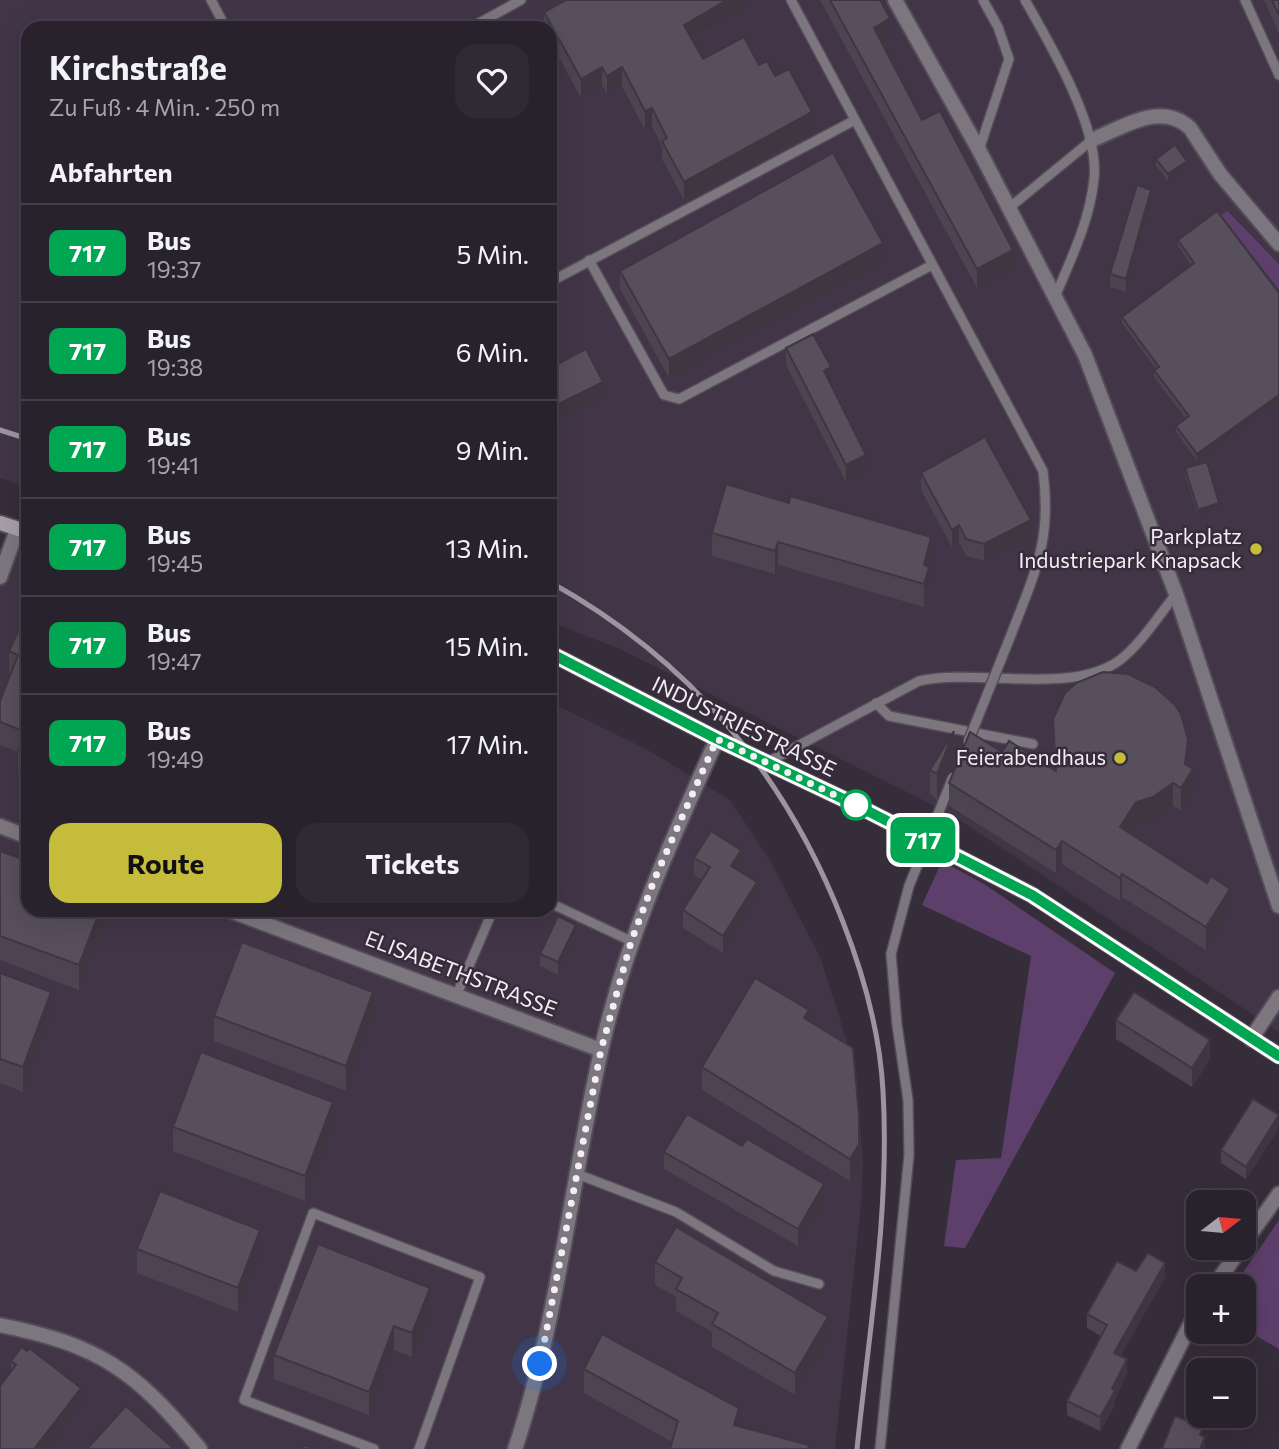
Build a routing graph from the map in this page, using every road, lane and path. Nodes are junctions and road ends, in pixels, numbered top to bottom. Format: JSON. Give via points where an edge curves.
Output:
{"nodes":[{"id":1,"x":211,"y":0,"type":"edge"},
{"id":2,"x":521,"y":0,"type":"edge"},
{"id":3,"x":791,"y":0,"type":"edge"},
{"id":4,"x":895,"y":0,"type":"edge"},
{"id":5,"x":983,"y":0,"type":"edge"},
{"id":6,"x":1025,"y":0,"type":"edge"},
{"id":7,"x":1244,"y":0,"type":"edge"},
{"id":8,"x":222,"y":21,"type":"edge"},
{"id":9,"x":483,"y":21,"type":"edge"},
{"id":10,"x":1279,"y":75,"type":"edge"},
{"id":11,"x":855,"y":120,"type":"junction"},
{"id":12,"x":1092,"y":140,"type":"junction"},
{"id":13,"x":979,"y":150,"type":"junction"},
{"id":14,"x":1009,"y":208,"type":"junction"},
{"id":15,"x":1279,"y":244,"type":"edge"},
{"id":16,"x":590,"y":260,"type":"junction"},
{"id":17,"x":932,"y":265,"type":"junction"},
{"id":18,"x":557,"y":278,"type":"edge"},
{"id":19,"x":1055,"y":297,"type":"junction"},
{"id":20,"x":0,"y":523,"type":"edge"},
{"id":21,"x":21,"y":530,"type":"edge"},
{"id":22,"x":21,"y":535,"type":"edge"},
{"id":23,"x":0,"y":576,"type":"edge"},
{"id":24,"x":1176,"y":594,"type":"junction"},
{"id":25,"x":557,"y":657,"type":"edge"},
{"id":26,"x":876,"y":703,"type":"junction"},
{"id":27,"x":717,"y":739,"type":"junction"},
{"id":28,"x":1033,"y":744,"type":"dead end"},
{"id":29,"x":965,"y":748,"type":"edge"},
{"id":30,"x":960,"y":760,"type":"edge"},
{"id":31,"x":766,"y":763,"type":"junction"},
{"id":32,"x":0,"y":826,"type":"edge"},
{"id":33,"x":21,"y":834,"type":"edge"},
{"id":34,"x":557,"y":906,"type":"edge"},
{"id":35,"x":1279,"y":906,"type":"edge"},
{"id":36,"x":247,"y":917,"type":"edge"},
{"id":37,"x":490,"y":917,"type":"edge"},
{"id":38,"x":631,"y":942,"type":"junction"},
{"id":39,"x":457,"y":994,"type":"junction"},
{"id":40,"x":1279,"y":997,"type":"edge"},
{"id":41,"x":1251,"y":1039,"type":"junction"},
{"id":42,"x":601,"y":1050,"type":"junction"},
{"id":43,"x":1279,"y":1056,"type":"edge"},
{"id":44,"x":577,"y":1174,"type":"junction"},
{"id":45,"x":1279,"y":1194,"type":"edge"},
{"id":46,"x":1256,"y":1226,"type":"edge"},
{"id":47,"x":820,"y":1284,"type":"dead end"},
{"id":48,"x":0,"y":1325,"type":"edge"},
{"id":49,"x":1186,"y":1333,"type":"edge"},
{"id":50,"x":200,"y":1449,"type":"edge"},
{"id":51,"x":374,"y":1449,"type":"edge"},
{"id":52,"x":419,"y":1449,"type":"edge"},
{"id":53,"x":515,"y":1449,"type":"edge"},
{"id":54,"x":880,"y":1449,"type":"edge"},
{"id":55,"x":1128,"y":1449,"type":"edge"}],
"edges":[{"from":1,"to":8,"type":"lane"},
{"from":2,"to":9,"type":"lane"},
{"from":3,"to":11,"type":"lane"},
{"from":4,"to":13,"type":"street"},
{"from":5,"to":13,"type":"lane","via":[[1009,59]]},
{"from":6,"to":12,"type":"lane","via":[[1055,53]]},
{"from":7,"to":10,"type":"lane"},
{"from":11,"to":16,"type":"lane"},
{"from":11,"to":17,"type":"lane"},
{"from":12,"to":14,"type":"lane"},
{"from":12,"to":15,"type":"street","via":[[1162,114],[1179,117],[1244,206]]},
{"from":12,"to":19,"type":"lane","via":[[1095,178],[1079,241]]},
{"from":13,"to":14,"type":"street"},
{"from":14,"to":19,"type":"street"},
{"from":16,"to":17,"type":"lane","via":[[664,395],[679,399]]},
{"from":16,"to":18,"type":"lane"},
{"from":17,"to":29,"type":"lane","bridge":true,"via":[[1043,471],[1048,507],[1042,553]]},
{"from":19,"to":24,"type":"street","via":[[1086,355],[1115,426]]},
{"from":20,"to":21,"type":"main road"},
{"from":22,"to":23,"type":"street"},
{"from":24,"to":26,"type":"lane","via":[[1120,659],[1094,673],[1062,678],[945,676],[919,681]]},
{"from":24,"to":35,"type":"street"},
{"from":25,"to":27,"type":"main road","name":"INDUSTRIESTRASSE"},
{"from":26,"to":28,"type":"lane","via":[[889,716]]},
{"from":26,"to":31,"type":"lane"},
{"from":27,"to":31,"type":"main road","name":"INDUSTRIESTRASSE"},
{"from":27,"to":38,"type":"street"},
{"from":30,"to":54,"type":"lane","bridge":true,"via":[[909,886],[891,954],[908,1100],[909,1155]]},
{"from":31,"to":41,"type":"main road","name":"INDUSTRIESTRASSE","via":[[1032,895]]},
{"from":32,"to":33,"type":"street"},
{"from":34,"to":38,"type":"lane"},
{"from":36,"to":39,"type":"street","name":"ELISABETHSTRASSE"},
{"from":37,"to":39,"type":"lane"},
{"from":38,"to":42,"type":"street"},
{"from":39,"to":42,"type":"street","name":"ELISABETHSTRASSE"},
{"from":40,"to":41,"type":"street"},
{"from":41,"to":43,"type":"main road","name":"INDUSTRIESTRASSE"},
{"from":42,"to":44,"type":"street"},
{"from":44,"to":47,"type":"lane","via":[[676,1213],[774,1271]]},
{"from":44,"to":53,"type":"street","via":[[534,1392]]},
{"from":45,"to":46,"type":"street"},
{"from":48,"to":50,"type":"street","via":[[95,1352],[138,1383]]},
{"from":49,"to":55,"type":"street"},
{"from":51,"to":52,"type":"lane","via":[[244,1400],[313,1213],[480,1277]]}]}
